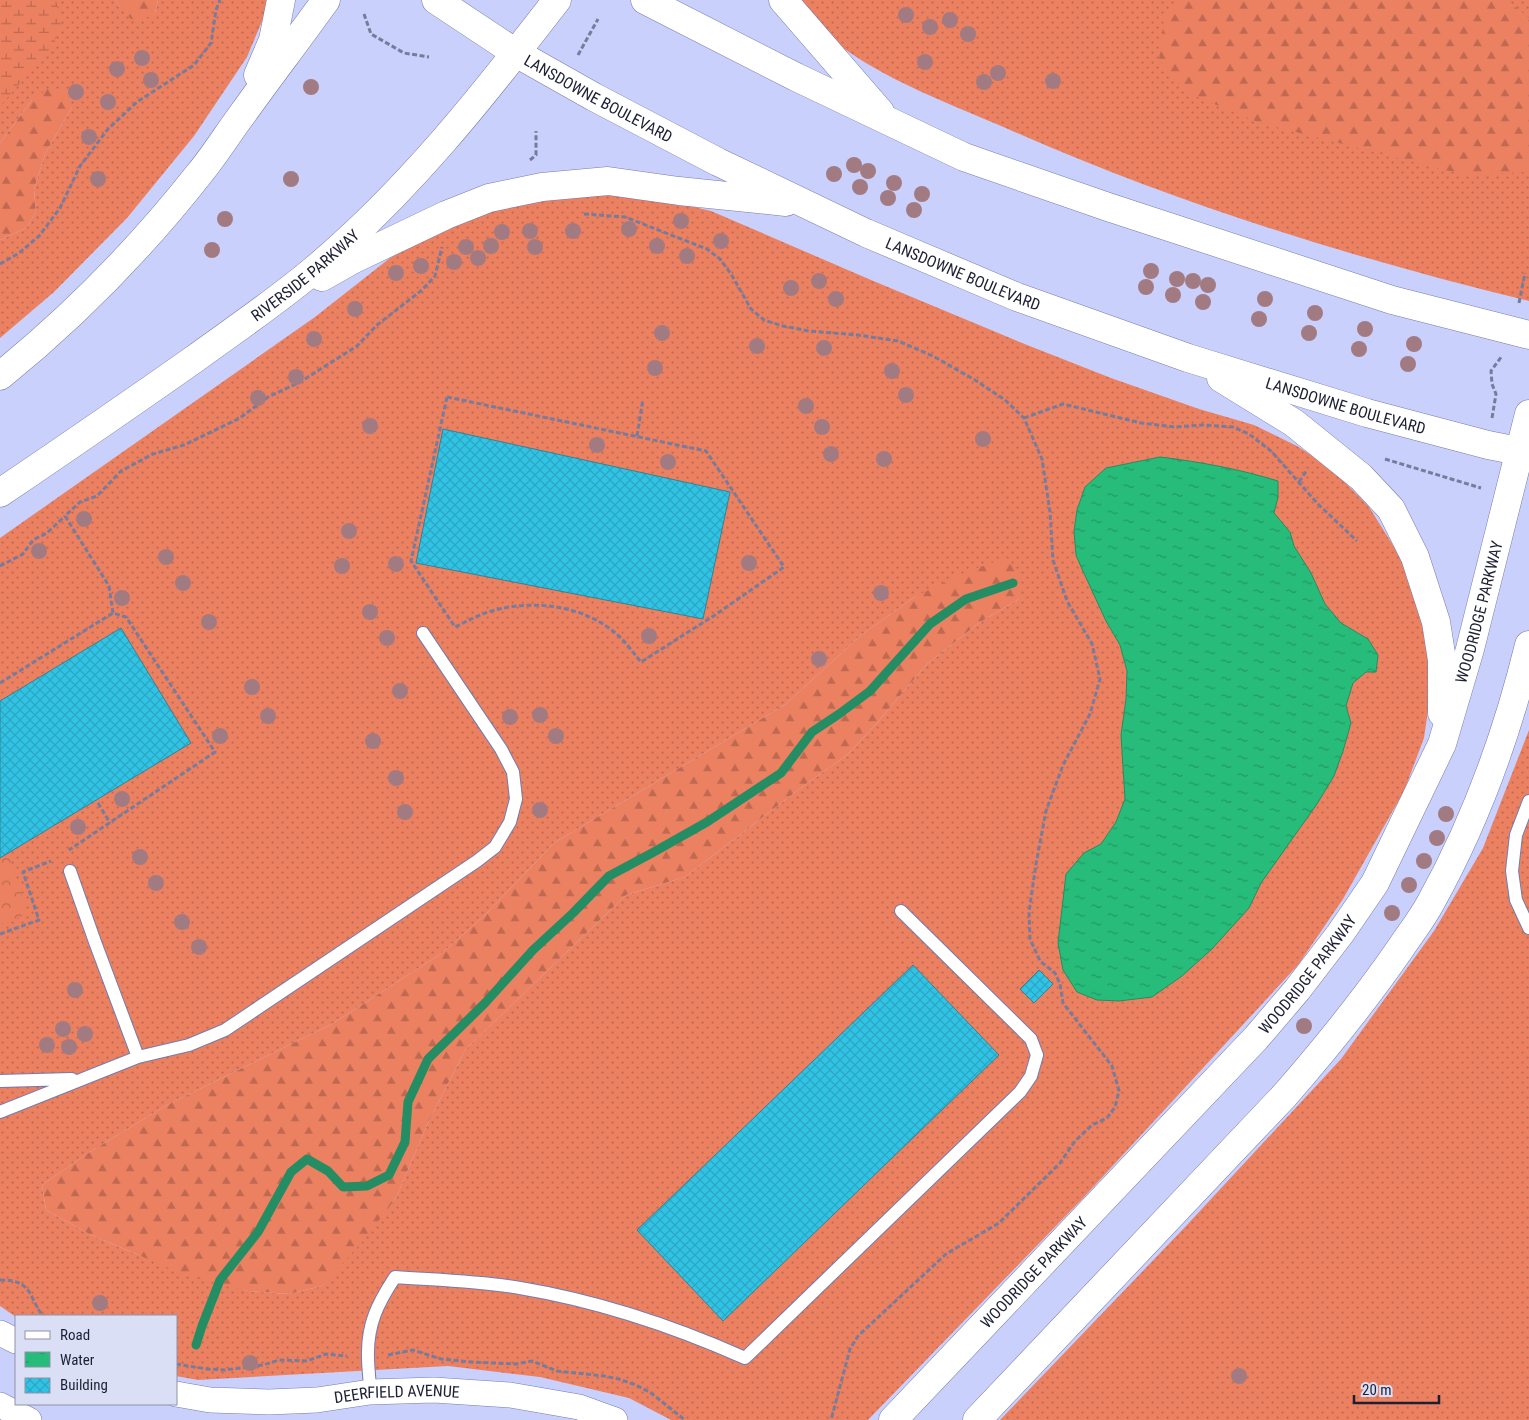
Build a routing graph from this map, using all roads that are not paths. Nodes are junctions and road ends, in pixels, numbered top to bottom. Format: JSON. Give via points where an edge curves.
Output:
{"nodes":[{"id":1,"x":281,"y":0,"type":"edge"},
{"id":2,"x":326,"y":0,"type":"edge"},
{"id":3,"x":436,"y":0,"type":"edge"},
{"id":4,"x":557,"y":0,"type":"edge"},
{"id":5,"x":645,"y":0,"type":"edge"},
{"id":6,"x":783,"y":0,"type":"edge"},
{"id":7,"x":516,"y":53,"type":"junction"},
{"id":8,"x":241,"y":116,"type":"junction"},
{"id":9,"x":887,"y":121,"type":"junction"},
{"id":10,"x":805,"y":204,"type":"junction"},
{"id":11,"x":252,"y":318,"type":"junction"},
{"id":12,"x":1529,"y":336,"type":"edge"},
{"id":13,"x":1188,"y":358,"type":"junction"},
{"id":14,"x":0,"y":376,"type":"edge"},
{"id":15,"x":1529,"y":414,"type":"edge"},
{"id":16,"x":1525,"y":452,"type":"edge"},
{"id":17,"x":0,"y":493,"type":"edge"},
{"id":18,"x":423,"y":633,"type":"dead end"},
{"id":19,"x":1529,"y":645,"type":"edge"},
{"id":20,"x":1442,"y":744,"type":"junction"},
{"id":21,"x":1529,"y":800,"type":"edge"},
{"id":22,"x":70,"y":871,"type":"dead end"},
{"id":23,"x":901,"y":911,"type":"dead end"},
{"id":24,"x":1529,"y":928,"type":"edge"},
{"id":25,"x":138,"y":1057,"type":"junction"},
{"id":26,"x":84,"y":1078,"type":"junction"},
{"id":27,"x":0,"y":1082,"type":"edge"},
{"id":28,"x":0,"y":1112,"type":"edge"},
{"id":29,"x":0,"y":1332,"type":"edge"},
{"id":30,"x":15,"y":1340,"type":"edge"},
{"id":31,"x":370,"y":1392,"type":"junction"},
{"id":32,"x":178,"y":1394,"type":"edge"},
{"id":33,"x":0,"y":1404,"type":"edge"},
{"id":34,"x":29,"y":1420,"type":"edge"},
{"id":35,"x":615,"y":1420,"type":"edge"},
{"id":36,"x":893,"y":1420,"type":"edge"},
{"id":37,"x":977,"y":1420,"type":"edge"}],
"edges":[{"from":1,"to":8,"type":"street","via":[[273,40]]},
{"from":2,"to":8,"type":"street"},
{"from":3,"to":7,"type":"street","name":"LANSDOWNE BOULEVARD"},
{"from":4,"to":7,"type":"street","name":"RIVERSIDE PARKWAY"},
{"from":5,"to":9,"type":"street"},
{"from":6,"to":9,"type":"street"},
{"from":7,"to":10,"type":"street","name":"LANSDOWNE BOULEVARD","via":[[710,158]]},
{"from":7,"to":11,"type":"street","name":"RIVERSIDE PARKWAY","via":[[444,142],[380,209],[315,269]]},
{"from":8,"to":14,"type":"street","via":[[200,173],[120,266]]},
{"from":9,"to":12,"type":"street","via":[[964,156],[1108,207],[1392,300]]},
{"from":10,"to":11,"type":"street","via":[[608,181],[542,186],[489,198],[446,215],[352,260]]},
{"from":10,"to":13,"type":"street","name":"LANSDOWNE BOULEVARD","via":[[1016,297]]},
{"from":11,"to":17,"type":"street","name":"RIVERSIDE PARKWAY"},
{"from":13,"to":16,"type":"street","name":"LANSDOWNE BOULEVARD","via":[[1367,413]]},
{"from":13,"to":20,"type":"street","via":[[1294,423],[1361,476],[1391,509],[1414,557],[1436,622],[1442,660]]},
{"from":15,"to":16,"type":"street","name":"WOODRIDGE PARKWAY"},
{"from":16,"to":20,"type":"street","name":"WOODRIDGE PARKWAY"},
{"from":18,"to":25,"type":"lane","via":[[513,772],[516,799],[510,822],[495,846],[469,867],[225,1030],[189,1045]]},
{"from":19,"to":37,"type":"street","via":[[1517,695],[1469,828],[1430,904],[1374,986],[1332,1042],[1285,1095]]},
{"from":20,"to":36,"type":"street","name":"WOODRIDGE PARKWAY","via":[[1374,883],[1297,990],[1256,1038]]},
{"from":21,"to":24,"type":"lane","via":[[1516,835],[1512,871],[1516,900]]},
{"from":22,"to":25,"type":"lane"},
{"from":23,"to":31,"type":"lane","via":[[1031,1039],[1037,1055],[1031,1076],[1020,1092],[745,1358],[701,1339],[599,1305],[518,1288],[395,1277],[379,1302],[369,1328]]},
{"from":25,"to":26,"type":"lane"},
{"from":26,"to":27,"type":"lane"},
{"from":26,"to":28,"type":"lane"},
{"from":29,"to":30,"type":"street"},
{"from":31,"to":32,"type":"street","name":"DEERFIELD AVENUE","via":[[317,1400],[269,1402],[210,1400]]},
{"from":31,"to":35,"type":"street","name":"DEERFIELD AVENUE","via":[[434,1390],[510,1395],[579,1407]]},
{"from":33,"to":34,"type":"street"}]}
